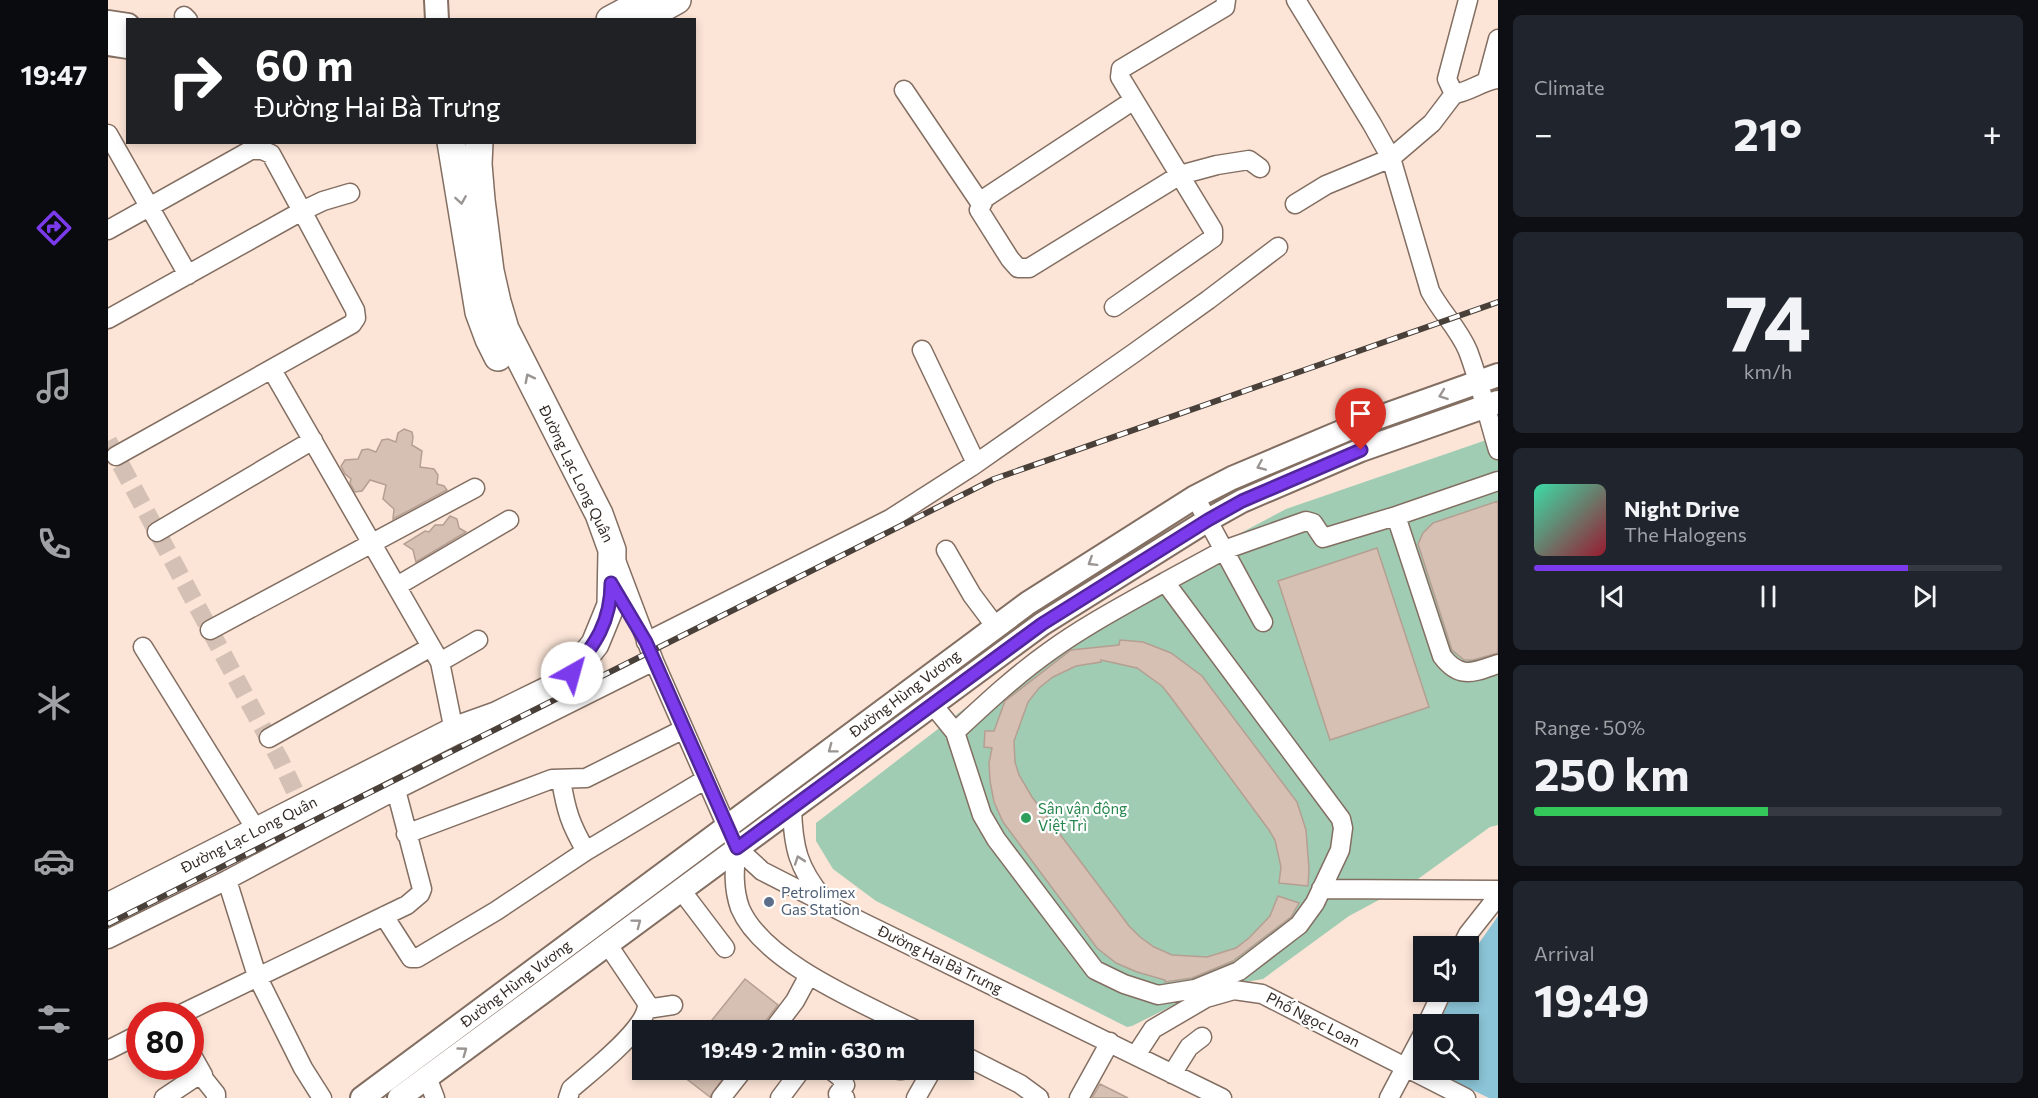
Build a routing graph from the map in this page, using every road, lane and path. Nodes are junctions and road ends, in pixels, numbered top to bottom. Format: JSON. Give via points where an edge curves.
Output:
{"nodes":[{"id":1,"x":436,"y":0,"type":"edge"},
{"id":2,"x":647,"y":0,"type":"edge"},
{"id":3,"x":677,"y":0,"type":"edge"},
{"id":4,"x":1226,"y":0,"type":"edge"},
{"id":5,"x":1296,"y":0,"type":"edge"},
{"id":6,"x":1468,"y":0,"type":"edge"},
{"id":7,"x":437,"y":18,"type":"edge"},
{"id":8,"x":614,"y":18,"type":"edge"},
{"id":9,"x":645,"y":18,"type":"edge"},
{"id":10,"x":108,"y":22,"type":"edge"},
{"id":11,"x":126,"y":25,"type":"edge"},
{"id":12,"x":1498,"y":39,"type":"edge"},
{"id":13,"x":108,"y":44,"type":"edge"},
{"id":14,"x":126,"y":47,"type":"edge"},
{"id":15,"x":1492,"y":80,"type":"edge"},
{"id":16,"x":903,"y":90,"type":"dead end"},
{"id":17,"x":1454,"y":94,"type":"junction"},
{"id":18,"x":1134,"y":100,"type":"junction"},
{"id":19,"x":108,"y":134,"type":"edge"},
{"id":20,"x":451,"y":144,"type":"edge"},
{"id":21,"x":479,"y":144,"type":"edge"},
{"id":22,"x":496,"y":144,"type":"edge"},
{"id":23,"x":1391,"y":158,"type":"junction"},
{"id":24,"x":1260,"y":168,"type":"dead end"},
{"id":25,"x":1180,"y":175,"type":"junction"},
{"id":26,"x":350,"y":193,"type":"dead end"},
{"id":27,"x":481,"y":200,"type":"junction"},
{"id":28,"x":981,"y":204,"type":"junction"},
{"id":29,"x":1295,"y":204,"type":"dead end"},
{"id":30,"x":149,"y":207,"type":"junction"},
{"id":31,"x":302,"y":211,"type":"junction"},
{"id":32,"x":108,"y":230,"type":"edge"},
{"id":33,"x":1278,"y":247,"type":"dead end"},
{"id":34,"x":188,"y":274,"type":"junction"},
{"id":35,"x":1114,"y":307,"type":"dead end"},
{"id":36,"x":108,"y":319,"type":"edge"},
{"id":37,"x":922,"y":350,"type":"dead end"},
{"id":38,"x":272,"y":370,"type":"junction"},
{"id":39,"x":1488,"y":379,"type":"edge"},
{"id":40,"x":1491,"y":405,"type":"edge"},
{"id":41,"x":313,"y":440,"type":"junction"},
{"id":42,"x":1498,"y":450,"type":"edge"},
{"id":43,"x":116,"y":456,"type":"dead end"},
{"id":44,"x":976,"y":463,"type":"junction"},
{"id":45,"x":1498,"y":481,"type":"edge"},
{"id":46,"x":474,"y":488,"type":"dead end"},
{"id":47,"x":1195,"y":497,"type":"junction"},
{"id":48,"x":1396,"y":516,"type":"junction"},
{"id":49,"x":509,"y":520,"type":"dead end"},
{"id":50,"x":1208,"y":520,"type":"junction"},
{"id":51,"x":157,"y":532,"type":"dead end"},
{"id":52,"x":374,"y":544,"type":"junction"},
{"id":53,"x":946,"y":550,"type":"dead end"},
{"id":54,"x":1224,"y":550,"type":"junction"},
{"id":55,"x":604,"y":554,"type":"junction"},
{"id":56,"x":1165,"y":582,"type":"junction"},
{"id":57,"x":611,"y":583,"type":"junction"},
{"id":58,"x":397,"y":586,"type":"junction"},
{"id":59,"x":1263,"y":622,"type":"dead end"},
{"id":60,"x":996,"y":627,"type":"junction"},
{"id":61,"x":210,"y":630,"type":"dead end"},
{"id":62,"x":478,"y":640,"type":"dead end"},
{"id":63,"x":646,"y":642,"type":"junction"},
{"id":64,"x":143,"y":647,"type":"dead end"},
{"id":65,"x":435,"y":654,"type":"junction"},
{"id":66,"x":654,"y":661,"type":"junction"},
{"id":67,"x":1498,"y":664,"type":"edge"},
{"id":68,"x":933,"y":705,"type":"junction"},
{"id":69,"x":684,"y":729,"type":"junction"},
{"id":70,"x":454,"y":731,"type":"junction"},
{"id":71,"x":955,"y":732,"type":"junction"},
{"id":72,"x":268,"y":738,"type":"dead end"},
{"id":73,"x":706,"y":779,"type":"junction"},
{"id":74,"x":561,"y":780,"type":"junction"},
{"id":75,"x":396,"y":790,"type":"junction"},
{"id":76,"x":792,"y":808,"type":"junction"},
{"id":77,"x":727,"y":827,"type":"junction"},
{"id":78,"x":257,"y":831,"type":"junction"},
{"id":79,"x":406,"y":834,"type":"junction"},
{"id":80,"x":737,"y":848,"type":"junction"},
{"id":81,"x":586,"y":850,"type":"junction"},
{"id":82,"x":227,"y":880,"type":"junction"},
{"id":83,"x":681,"y":890,"type":"junction"},
{"id":84,"x":1322,"y":890,"type":"junction"},
{"id":85,"x":1498,"y":890,"type":"edge"},
{"id":86,"x":1498,"y":896,"type":"edge"},
{"id":87,"x":828,"y":904,"type":"junction"},
{"id":88,"x":108,"y":907,"type":"edge"},
{"id":89,"x":384,"y":916,"type":"junction"},
{"id":90,"x":1467,"y":936,"type":"edge"},
{"id":91,"x":108,"y":939,"type":"edge"},
{"id":92,"x":608,"y":945,"type":"junction"},
{"id":93,"x":725,"y":948,"type":"dead end"},
{"id":94,"x":808,"y":975,"type":"junction"},
{"id":95,"x":257,"y":976,"type":"junction"},
{"id":96,"x":204,"y":1002,"type":"edge"},
{"id":97,"x":673,"y":1005,"type":"dead end"},
{"id":98,"x":647,"y":1009,"type":"junction"},
{"id":99,"x":781,"y":1020,"type":"edge"},
{"id":100,"x":896,"y":1020,"type":"edge"},
{"id":101,"x":1202,"y":1037,"type":"dead end"},
{"id":102,"x":126,"y":1041,"type":"edge"},
{"id":103,"x":1110,"y":1042,"type":"junction"},
{"id":104,"x":108,"y":1050,"type":"edge"},
{"id":105,"x":1413,"y":1053,"type":"edge"},
{"id":106,"x":1136,"y":1055,"type":"junction"},
{"id":107,"x":974,"y":1061,"type":"edge"},
{"id":108,"x":1405,"y":1068,"type":"junction"},
{"id":109,"x":1172,"y":1074,"type":"junction"},
{"id":110,"x":204,"y":1076,"type":"edge"},
{"id":111,"x":190,"y":1080,"type":"edge"},
{"id":112,"x":735,"y":1080,"type":"edge"},
{"id":113,"x":794,"y":1080,"type":"edge"},
{"id":114,"x":842,"y":1080,"type":"edge"},
{"id":115,"x":926,"y":1080,"type":"edge"},
{"id":116,"x":431,"y":1088,"type":"edge"},
{"id":117,"x":164,"y":1098,"type":"edge"},
{"id":118,"x":216,"y":1098,"type":"edge"},
{"id":119,"x":322,"y":1098,"type":"edge"},
{"id":120,"x":362,"y":1098,"type":"edge"},
{"id":121,"x":399,"y":1098,"type":"edge"},
{"id":122,"x":568,"y":1098,"type":"edge"},
{"id":123,"x":721,"y":1098,"type":"edge"},
{"id":124,"x":780,"y":1098,"type":"edge"},
{"id":125,"x":845,"y":1098,"type":"edge"},
{"id":126,"x":916,"y":1098,"type":"edge"},
{"id":127,"x":1039,"y":1098,"type":"edge"},
{"id":128,"x":1079,"y":1098,"type":"edge"},
{"id":129,"x":1222,"y":1098,"type":"edge"},
{"id":130,"x":1389,"y":1098,"type":"edge"},
{"id":131,"x":1466,"y":1098,"type":"edge"}],
"edges":[{"from":1,"to":7,"type":"main road"},
{"from":2,"to":8,"type":"highway"},
{"from":3,"to":9,"type":"highway"},
{"from":4,"to":18,"type":"street","via":[[1225,7],[1121,69],[1120,77]]},
{"from":5,"to":23,"type":"street"},
{"from":6,"to":17,"type":"street","via":[[1447,79]]},
{"from":10,"to":11,"type":"main road"},
{"from":12,"to":15,"type":"street"},
{"from":13,"to":14,"type":"main road"},
{"from":15,"to":17,"type":"street"},
{"from":16,"to":28,"type":"street"},
{"from":17,"to":23,"type":"street","via":[[1432,123]]},
{"from":18,"to":25,"type":"street"},
{"from":18,"to":28,"type":"street"},
{"from":19,"to":30,"type":"street"},
{"from":20,"to":55,"type":"highway","name":"Đường Lạc Long Quân","one_way":true,"via":[[474,284],[489,339],[583,524]]},
{"from":21,"to":27,"type":"highway","name":"Đường Lạc Long Quân"},
{"from":22,"to":27,"type":"highway"},
{"from":23,"to":29,"type":"street","via":[[1326,185]]},
{"from":23,"to":39,"type":"street","via":[[1430,291]]},
{"from":24,"to":25,"type":"street","via":[[1249,160]]},
{"from":25,"to":28,"type":"street","via":[[1029,268],[1018,268],[1010,259],[979,210]]},
{"from":25,"to":35,"type":"street","via":[[1213,230],[1213,238]]},
{"from":26,"to":31,"type":"street"},
{"from":55,"to":27,"type":"highway","name":"Đường Lạc Long Quân","one_way":true,"via":[[599,514],[505,329],[490,271]]},
{"from":30,"to":31,"type":"street","via":[[251,150],[262,150],[271,154]]},
{"from":30,"to":32,"type":"street"},
{"from":30,"to":34,"type":"street"},
{"from":31,"to":34,"type":"street"},
{"from":31,"to":38,"type":"street","via":[[356,318]]},
{"from":33,"to":44,"type":"street"},
{"from":34,"to":36,"type":"street"},
{"from":37,"to":44,"type":"street"},
{"from":38,"to":41,"type":"street"},
{"from":38,"to":43,"type":"street"},
{"from":39,"to":40,"type":"street"},
{"from":39,"to":47,"type":"main road","name":"Đường Hùng Vương","one_way":true,"via":[[1360,424]]},
{"from":40,"to":42,"type":"street"},
{"from":40,"to":50,"type":"main road","name":"Đường Hùng Vương","via":[[1361,450],[1242,501]]},
{"from":41,"to":51,"type":"street"},
{"from":41,"to":52,"type":"street"},
{"from":44,"to":63,"type":"street","via":[[890,519]]},
{"from":45,"to":48,"type":"street"},
{"from":46,"to":52,"type":"street"},
{"from":47,"to":50,"type":"street"},
{"from":47,"to":60,"type":"main road","name":"Đường Hùng Vương","one_way":true},
{"from":48,"to":54,"type":"street","via":[[1323,538],[1306,521]]},
{"from":48,"to":67,"type":"street","via":[[1442,656],[1456,671],[1466,673]]},
{"from":49,"to":58,"type":"street"},
{"from":50,"to":54,"type":"street"},
{"from":50,"to":68,"type":"main road","name":"Đường Hùng Vương","via":[[1042,624]]},
{"from":52,"to":58,"type":"street"},
{"from":52,"to":61,"type":"street"},
{"from":53,"to":60,"type":"street"},
{"from":54,"to":56,"type":"street"},
{"from":54,"to":59,"type":"street"},
{"from":55,"to":57,"type":"highway","name":"Đường Lạc Long Quân"},
{"from":55,"to":63,"type":"street","name":"Đường Hai Bà Trưng"},
{"from":55,"to":70,"type":"highway","name":"Đường Lạc Long Quân","via":[[595,603],[581,637],[561,662],[542,678],[490,703]]},
{"from":56,"to":71,"type":"street","via":[[1050,651]]},
{"from":56,"to":84,"type":"street","via":[[1341,819],[1340,850]]},
{"from":57,"to":63,"type":"street","name":"Đường Hai Bà Trưng"},
{"from":57,"to":70,"type":"highway","name":"Đường Lạc Long Quân","via":[[611,604],[595,644],[572,673],[539,695]]},
{"from":58,"to":65,"type":"street"},
{"from":60,"to":77,"type":"main road","name":"Đường Hùng Vương","one_way":true},
{"from":62,"to":65,"type":"street"},
{"from":63,"to":66,"type":"street","name":"Đường Hai Bà Trưng"},
{"from":64,"to":78,"type":"street"},
{"from":65,"to":70,"type":"street"},
{"from":65,"to":72,"type":"street"},
{"from":66,"to":69,"type":"street","name":"Đường Hai Bà Trưng"},
{"from":66,"to":75,"type":"street"},
{"from":68,"to":71,"type":"street"},
{"from":68,"to":76,"type":"main road","name":"Đường Hùng Vương"},
{"from":69,"to":73,"type":"street","name":"Đường Hai Bà Trưng"},
{"from":69,"to":74,"type":"street","via":[[586,778]]},
{"from":70,"to":78,"type":"highway","name":"Đường Lạc Long Quân"},
{"from":71,"to":84,"type":"street","via":[[982,814],[996,839],[1095,970],[1124,984],[1158,996],[1195,989],[1239,971],[1299,925]]},
{"from":73,"to":77,"type":"street","name":"Đường Hai Bà Trưng"},
{"from":73,"to":81,"type":"street"},
{"from":74,"to":79,"type":"street","via":[[552,779],[504,795]]},
{"from":74,"to":81,"type":"street","via":[[571,826]]},
{"from":75,"to":79,"type":"street"},
{"from":75,"to":82,"type":"street"},
{"from":76,"to":80,"type":"main road","name":"Đường Hùng Vương"},
{"from":87,"to":76,"type":"street","one_way":true,"via":[[800,865]]},
{"from":77,"to":80,"type":"street","name":"Đường Hai Bà Trưng"},
{"from":77,"to":120,"type":"main road","name":"Đường Hùng Vương"},
{"from":78,"to":88,"type":"highway","name":"Đường Lạc Long Quân"},
{"from":79,"to":89,"type":"street","via":[[422,889],[407,906]]},
{"from":80,"to":83,"type":"main road","name":"Đường Hùng Vương"},
{"from":80,"to":87,"type":"street","name":"Đường Hai Bà Trưng","via":[[762,871]]},
{"from":80,"to":94,"type":"street","via":[[734,881],[741,910],[768,945]]},
{"from":81,"to":89,"type":"street","via":[[417,958],[411,958]]},
{"from":82,"to":91,"type":"street"},
{"from":82,"to":95,"type":"street"},
{"from":92,"to":83,"type":"main road","name":"Đường Hùng Vương","one_way":true},
{"from":83,"to":93,"type":"street"},
{"from":84,"to":85,"type":"street"},
{"from":86,"to":90,"type":"street"},
{"from":87,"to":103,"type":"street","name":"Đường Hai Bà Trưng"},
{"from":89,"to":95,"type":"street"},
{"from":92,"to":98,"type":"street"},
{"from":116,"to":92,"type":"main road","name":"Đường Hùng Vương","one_way":true},
{"from":94,"to":99,"type":"street"},
{"from":94,"to":100,"type":"street"},
{"from":95,"to":96,"type":"street"},
{"from":95,"to":119,"type":"street"},
{"from":97,"to":98,"type":"street"},
{"from":98,"to":122,"type":"street","via":[[628,1038],[571,1089]]},
{"from":101,"to":109,"type":"street","via":[[1189,1047]]},
{"from":102,"to":104,"type":"street"},
{"from":103,"to":106,"type":"street","name":"Đường Hai Bà Trưng"},
{"from":103,"to":128,"type":"street"},
{"from":105,"to":108,"type":"street"},
{"from":106,"to":108,"type":"street","name":"Phố Ngọc Loan","via":[[1153,1029],[1206,998],[1234,990],[1262,994]]},
{"from":106,"to":109,"type":"street","name":"Đường Hai Bà Trưng"},
{"from":107,"to":127,"type":"street"},
{"from":108,"to":130,"type":"street"},
{"from":108,"to":131,"type":"street","name":"Phố Ngọc Loan"},
{"from":109,"to":129,"type":"street","name":"Đường Hai Bà Trưng"},
{"from":110,"to":118,"type":"street"},
{"from":111,"to":117,"type":"street"},
{"from":112,"to":123,"type":"street"},
{"from":113,"to":124,"type":"street"},
{"from":114,"to":125,"type":"street","via":[[845,1085],[838,1094]]},
{"from":115,"to":126,"type":"street"},
{"from":116,"to":121,"type":"main road","name":"Đường Hùng Vương"}]}
